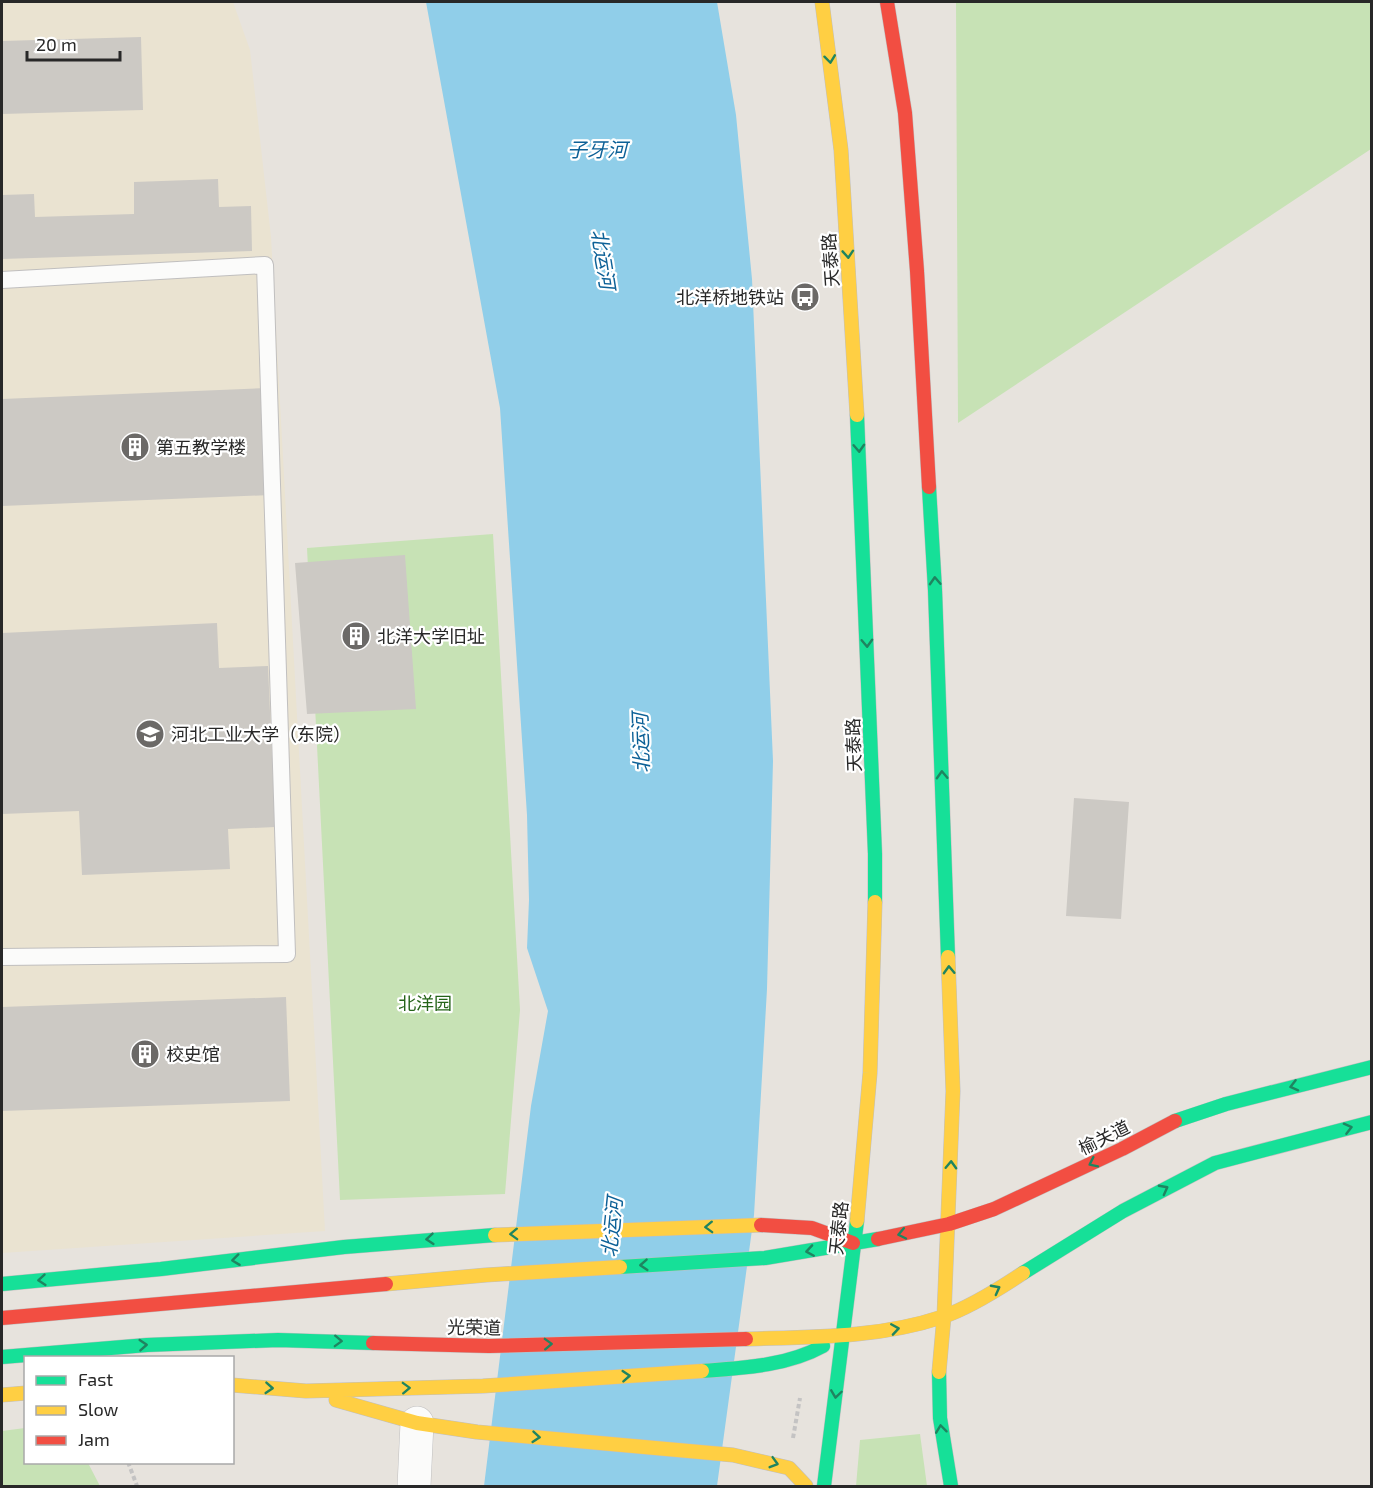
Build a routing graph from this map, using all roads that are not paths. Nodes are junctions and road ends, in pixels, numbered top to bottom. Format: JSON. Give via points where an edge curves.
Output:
{"nodes":[{"id":1,"x":822,"y":2,"type":"edge"},
{"id":2,"x":887,"y":2,"type":"edge"},
{"id":3,"x":2,"y":280,"type":"edge"},
{"id":4,"x":2,"y":957,"type":"edge"},
{"id":5,"x":1371,"y":1067,"type":"edge"},
{"id":6,"x":1371,"y":1122,"type":"edge"},
{"id":7,"x":949,"y":1224,"type":"junction"},
{"id":8,"x":855,"y":1243,"type":"junction"},
{"id":9,"x":2,"y":1284,"type":"edge"},
{"id":10,"x":944,"y":1316,"type":"junction"},
{"id":11,"x":2,"y":1318,"type":"edge"},
{"id":12,"x":844,"y":1336,"type":"junction"},
{"id":13,"x":2,"y":1357,"type":"edge"},
{"id":14,"x":234,"y":1385,"type":"edge"},
{"id":15,"x":306,"y":1391,"type":"junction"},
{"id":16,"x":24,"y":1393,"type":"edge"},
{"id":17,"x":2,"y":1395,"type":"edge"},
{"id":18,"x":417,"y":1423,"type":"junction"},
{"id":19,"x":414,"y":1486,"type":"edge"},
{"id":20,"x":806,"y":1486,"type":"edge"},
{"id":21,"x":824,"y":1486,"type":"edge"},
{"id":22,"x":951,"y":1486,"type":"edge"}],
"edges":[{"from":1,"to":8,"type":"main road","name":"天泰路","one_way":true,"via":[[841,150],[850,282],[875,854],[870,1073]]},
{"from":7,"to":2,"type":"main road","one_way":true,"via":[[952,1070],[935,590],[905,112]]},
{"from":3,"to":4,"type":"lane","via":[[265,265],[287,954]]},
{"from":5,"to":7,"type":"main road","name":"榆关道","one_way":true,"via":[[1179,1119],[1027,1194]]},
{"from":10,"to":6,"type":"main road","one_way":true,"via":[[1001,1287],[1123,1211],[1215,1163]]},
{"from":7,"to":8,"type":"main road","name":"榆关道","one_way":true},
{"from":7,"to":10,"type":"main road"},
{"from":8,"to":9,"type":"main road","one_way":true,"via":[[826,1230],[768,1225],[488,1235],[344,1246]]},
{"from":8,"to":11,"type":"main road","one_way":true,"via":[[765,1258],[486,1275]]},
{"from":8,"to":12,"type":"main road","name":"天泰路"},
{"from":12,"to":10,"type":"main road","name":"光荣道","one_way":true,"via":[[903,1328]]},
{"from":22,"to":10,"type":"main road","one_way":true,"via":[[938,1380]]},
{"from":13,"to":12,"type":"main road","name":"光荣道","one_way":true,"via":[[147,1345],[278,1340],[489,1346]]},
{"from":15,"to":12,"type":"main road","one_way":true,"via":[[483,1386],[750,1368],[807,1355]]},
{"from":12,"to":21,"type":"main road","name":"天泰路","one_way":true},
{"from":14,"to":15,"type":"main road","one_way":true},
{"from":15,"to":18,"type":"main road"},
{"from":16,"to":17,"type":"main road"},
{"from":18,"to":19,"type":"street"},
{"from":18,"to":20,"type":"main road","one_way":true,"via":[[733,1455],[789,1468]]}]}
